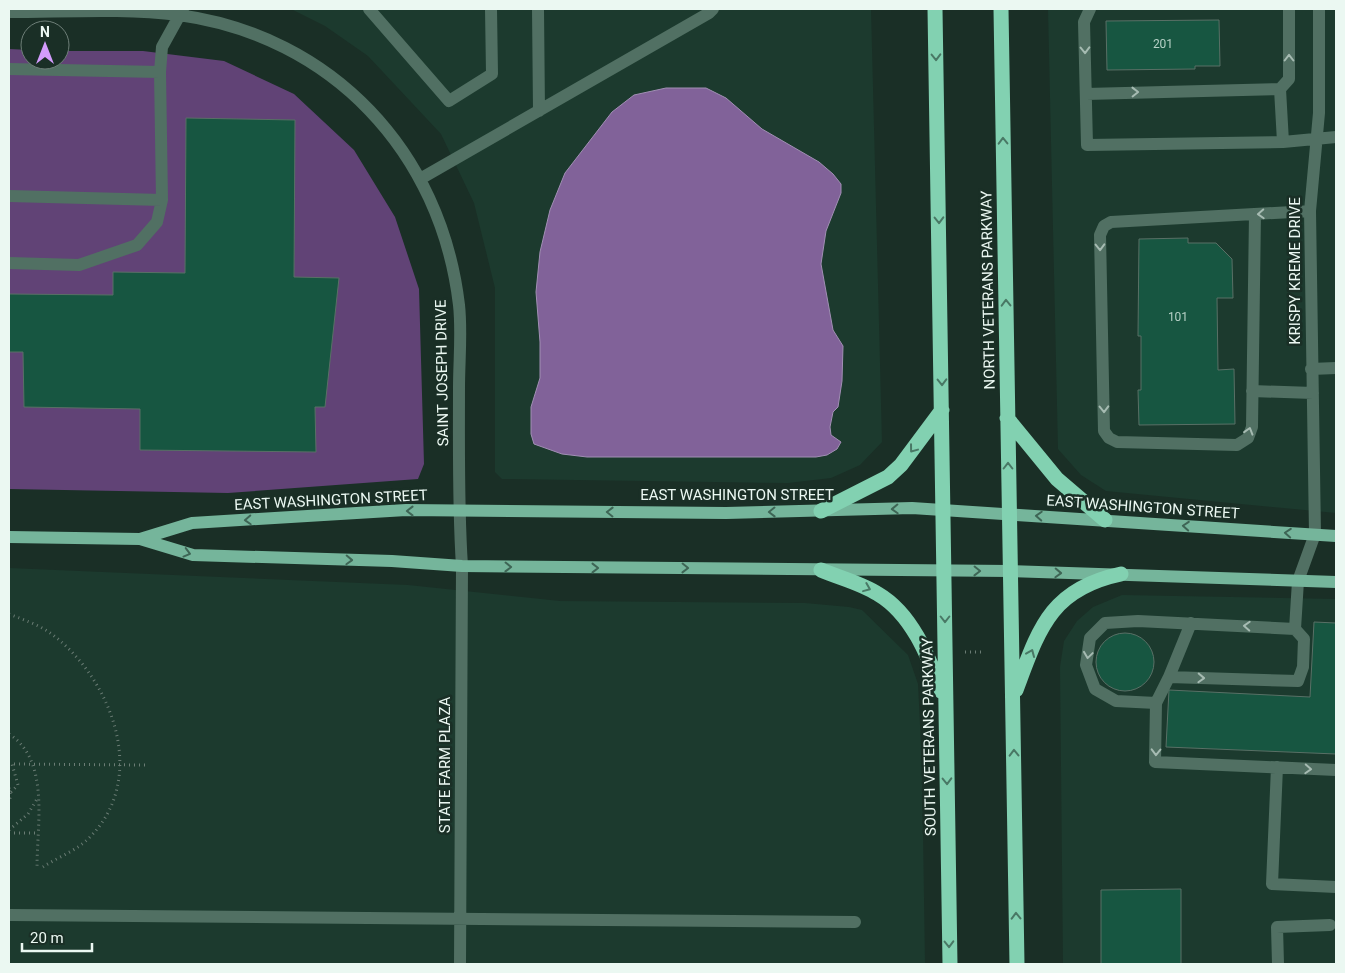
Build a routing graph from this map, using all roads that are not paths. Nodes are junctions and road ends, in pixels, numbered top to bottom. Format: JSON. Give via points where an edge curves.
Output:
{"nodes":[{"id":1,"x":369,"y":9,"type":"edge"},
{"id":2,"x":491,"y":9,"type":"edge"},
{"id":3,"x":538,"y":9,"type":"edge"},
{"id":4,"x":713,"y":9,"type":"edge"},
{"id":5,"x":935,"y":9,"type":"edge"},
{"id":6,"x":1001,"y":9,"type":"edge"},
{"id":7,"x":1090,"y":9,"type":"edge"},
{"id":8,"x":1289,"y":9,"type":"edge"},
{"id":9,"x":1319,"y":9,"type":"edge"},
{"id":10,"x":9,"y":12,"type":"edge"},
{"id":11,"x":180,"y":12,"type":"edge"},
{"id":12,"x":9,"y":69,"type":"edge"},
{"id":13,"x":160,"y":72,"type":"junction"},
{"id":14,"x":1280,"y":89,"type":"junction"},
{"id":15,"x":1086,"y":94,"type":"junction"},
{"id":16,"x":539,"y":111,"type":"junction"},
{"id":17,"x":1336,"y":136,"type":"edge"},
{"id":18,"x":1317,"y":138,"type":"junction"},
{"id":19,"x":1283,"y":142,"type":"junction"},
{"id":20,"x":420,"y":179,"type":"junction"},
{"id":21,"x":9,"y":196,"type":"edge"},
{"id":22,"x":162,"y":200,"type":"junction"},
{"id":23,"x":1310,"y":211,"type":"junction"},
{"id":24,"x":1255,"y":214,"type":"junction"},
{"id":25,"x":9,"y":263,"type":"edge"},
{"id":26,"x":1336,"y":368,"type":"edge"},
{"id":27,"x":1311,"y":369,"type":"junction"},
{"id":28,"x":1252,"y":391,"type":"junction"},
{"id":29,"x":1312,"y":392,"type":"junction"},
{"id":30,"x":942,"y":410,"type":"junction"},
{"id":31,"x":1007,"y":418,"type":"junction"},
{"id":32,"x":944,"y":510,"type":"junction"},
{"id":33,"x":459,"y":511,"type":"junction"},
{"id":34,"x":821,"y":511,"type":"junction"},
{"id":35,"x":1008,"y":514,"type":"junction"},
{"id":36,"x":1105,"y":520,"type":"junction"},
{"id":37,"x":1315,"y":534,"type":"junction"},
{"id":38,"x":1336,"y":536,"type":"edge"},
{"id":39,"x":9,"y":537,"type":"edge"},
{"id":40,"x":140,"y":539,"type":"junction"},
{"id":41,"x":462,"y":566,"type":"junction"},
{"id":42,"x":821,"y":570,"type":"junction"},
{"id":43,"x":945,"y":570,"type":"junction"},
{"id":44,"x":1010,"y":571,"type":"junction"},
{"id":45,"x":1122,"y":574,"type":"junction"},
{"id":46,"x":1298,"y":581,"type":"junction"},
{"id":47,"x":1336,"y":582,"type":"edge"},
{"id":48,"x":1191,"y":623,"type":"junction"},
{"id":49,"x":1295,"y":629,"type":"junction"},
{"id":50,"x":1168,"y":677,"type":"junction"},
{"id":51,"x":945,"y":699,"type":"junction"},
{"id":52,"x":1013,"y":699,"type":"junction"},
{"id":53,"x":1156,"y":703,"type":"junction"},
{"id":54,"x":1277,"y":767,"type":"junction"},
{"id":55,"x":1336,"y":770,"type":"edge"},
{"id":56,"x":1336,"y":887,"type":"edge"},
{"id":57,"x":9,"y":915,"type":"edge"},
{"id":58,"x":460,"y":918,"type":"junction"},
{"id":59,"x":855,"y":922,"type":"dead end"},
{"id":60,"x":1330,"y":926,"type":"dead end"},
{"id":61,"x":460,"y":964,"type":"edge"},
{"id":62,"x":950,"y":964,"type":"edge"},
{"id":63,"x":1017,"y":964,"type":"edge"},
{"id":64,"x":1278,"y":964,"type":"edge"}],
"edges":[{"from":1,"to":2,"type":"street","via":[[449,100],[492,74]]},
{"from":3,"to":16,"type":"street"},
{"from":4,"to":16,"type":"street"},
{"from":5,"to":30,"type":"highway","one_way":true},
{"from":31,"to":6,"type":"highway","name":"NORTH VETERANS PARKWAY","one_way":true},
{"from":7,"to":15,"type":"street","one_way":true,"via":[[1084,22]]},
{"from":14,"to":8,"type":"street","one_way":true,"via":[[1289,79]]},
{"from":9,"to":18,"type":"street","name":"KRISPY KREME DRIVE"},
{"from":10,"to":11,"type":"street","name":"SAINT JOSEPH DRIVE"},
{"from":11,"to":13,"type":"street","via":[[163,42]]},
{"from":11,"to":20,"type":"street","name":"SAINT JOSEPH DRIVE","via":[[266,38],[338,80],[387,128]]},
{"from":12,"to":13,"type":"street"},
{"from":13,"to":22,"type":"street"},
{"from":15,"to":14,"type":"street","one_way":true},
{"from":14,"to":19,"type":"street"},
{"from":15,"to":19,"type":"street","via":[[1087,145]]},
{"from":16,"to":20,"type":"street"},
{"from":17,"to":18,"type":"street"},
{"from":18,"to":19,"type":"street"},
{"from":18,"to":23,"type":"street","name":"KRISPY KREME DRIVE"},
{"from":20,"to":33,"type":"street","name":"SAINT JOSEPH DRIVE","via":[[444,234],[459,309]]},
{"from":21,"to":22,"type":"street"},
{"from":22,"to":25,"type":"street","via":[[157,222],[137,245],[79,265]]},
{"from":23,"to":24,"type":"street","one_way":true},
{"from":23,"to":27,"type":"street","name":"KRISPY KREME DRIVE"},
{"from":24,"to":28,"type":"street"},
{"from":24,"to":28,"type":"street","one_way":true,"via":[[1111,222],[1104,226],[1100,235],[1104,431],[1109,438],[1117,442],[1237,445],[1248,438],[1252,427]]},
{"from":26,"to":27,"type":"street"},
{"from":27,"to":29,"type":"street","name":"KRISPY KREME DRIVE"},
{"from":28,"to":29,"type":"street"},
{"from":29,"to":37,"type":"street","name":"KRISPY KREME DRIVE"},
{"from":30,"to":32,"type":"highway"},
{"from":30,"to":34,"type":"highway","one_way":true,"via":[[901,465],[888,477]]},
{"from":35,"to":31,"type":"highway","name":"NORTH VETERANS PARKWAY","one_way":true},
{"from":31,"to":36,"type":"highway","via":[[1057,479]]},
{"from":32,"to":34,"type":"main road","name":"EAST WASHINGTON STREET","one_way":true},
{"from":32,"to":35,"type":"main road","name":"EAST WASHINGTON STREET"},
{"from":32,"to":43,"type":"highway","name":"SOUTH VETERANS PARKWAY"},
{"from":34,"to":33,"type":"main road","name":"EAST WASHINGTON STREET","one_way":true},
{"from":33,"to":40,"type":"main road","name":"EAST WASHINGTON STREET","one_way":true,"via":[[406,510],[192,523]]},
{"from":33,"to":41,"type":"street","name":"SAINT JOSEPH DRIVE"},
{"from":36,"to":35,"type":"main road","name":"EAST WASHINGTON STREET","one_way":true},
{"from":35,"to":44,"type":"highway","name":"NORTH VETERANS PARKWAY"},
{"from":37,"to":36,"type":"main road","name":"EAST WASHINGTON STREET","one_way":true},
{"from":37,"to":38,"type":"main road","name":"EAST WASHINGTON STREET"},
{"from":37,"to":46,"type":"street"},
{"from":39,"to":40,"type":"main road","name":"EAST WASHINGTON STREET"},
{"from":40,"to":41,"type":"main road","name":"EAST WASHINGTON STREET","one_way":true,"via":[[193,555]]},
{"from":41,"to":42,"type":"main road","name":"EAST WASHINGTON STREET","one_way":true},
{"from":41,"to":58,"type":"street","name":"STATE FARM PLAZA"},
{"from":42,"to":43,"type":"main road","name":"EAST WASHINGTON STREET"},
{"from":42,"to":51,"type":"highway","one_way":true,"via":[[877,593],[890,602],[926,651]]},
{"from":43,"to":44,"type":"main road","name":"EAST WASHINGTON STREET","one_way":true},
{"from":43,"to":51,"type":"highway","name":"SOUTH VETERANS PARKWAY","one_way":true},
{"from":44,"to":45,"type":"main road","name":"EAST WASHINGTON STREET","one_way":true},
{"from":44,"to":52,"type":"highway"},
{"from":45,"to":46,"type":"main road","name":"EAST WASHINGTON STREET"},
{"from":52,"to":45,"type":"highway","one_way":true,"via":[[1040,630],[1059,603],[1083,586]]},
{"from":46,"to":47,"type":"main road","name":"EAST WASHINGTON STREET"},
{"from":46,"to":49,"type":"street"},
{"from":49,"to":48,"type":"street","one_way":true},
{"from":48,"to":50,"type":"street"},
{"from":48,"to":53,"type":"street","one_way":true,"via":[[1138,620],[1105,623],[1090,638],[1086,665],[1095,689],[1116,701]]},
{"from":50,"to":49,"type":"street","one_way":true,"via":[[1298,681],[1303,667],[1304,639]]},
{"from":50,"to":53,"type":"street"},
{"from":51,"to":62,"type":"highway","name":"SOUTH VETERANS PARKWAY","one_way":true},
{"from":63,"to":52,"type":"highway","one_way":true},
{"from":53,"to":54,"type":"street","one_way":true,"via":[[1155,762]]},
{"from":54,"to":55,"type":"street","one_way":true},
{"from":54,"to":56,"type":"street","via":[[1272,884]]},
{"from":57,"to":58,"type":"street"},
{"from":58,"to":59,"type":"street"},
{"from":58,"to":61,"type":"street","name":"STATE FARM PLAZA"},
{"from":60,"to":64,"type":"street","via":[[1277,927]]}]}
